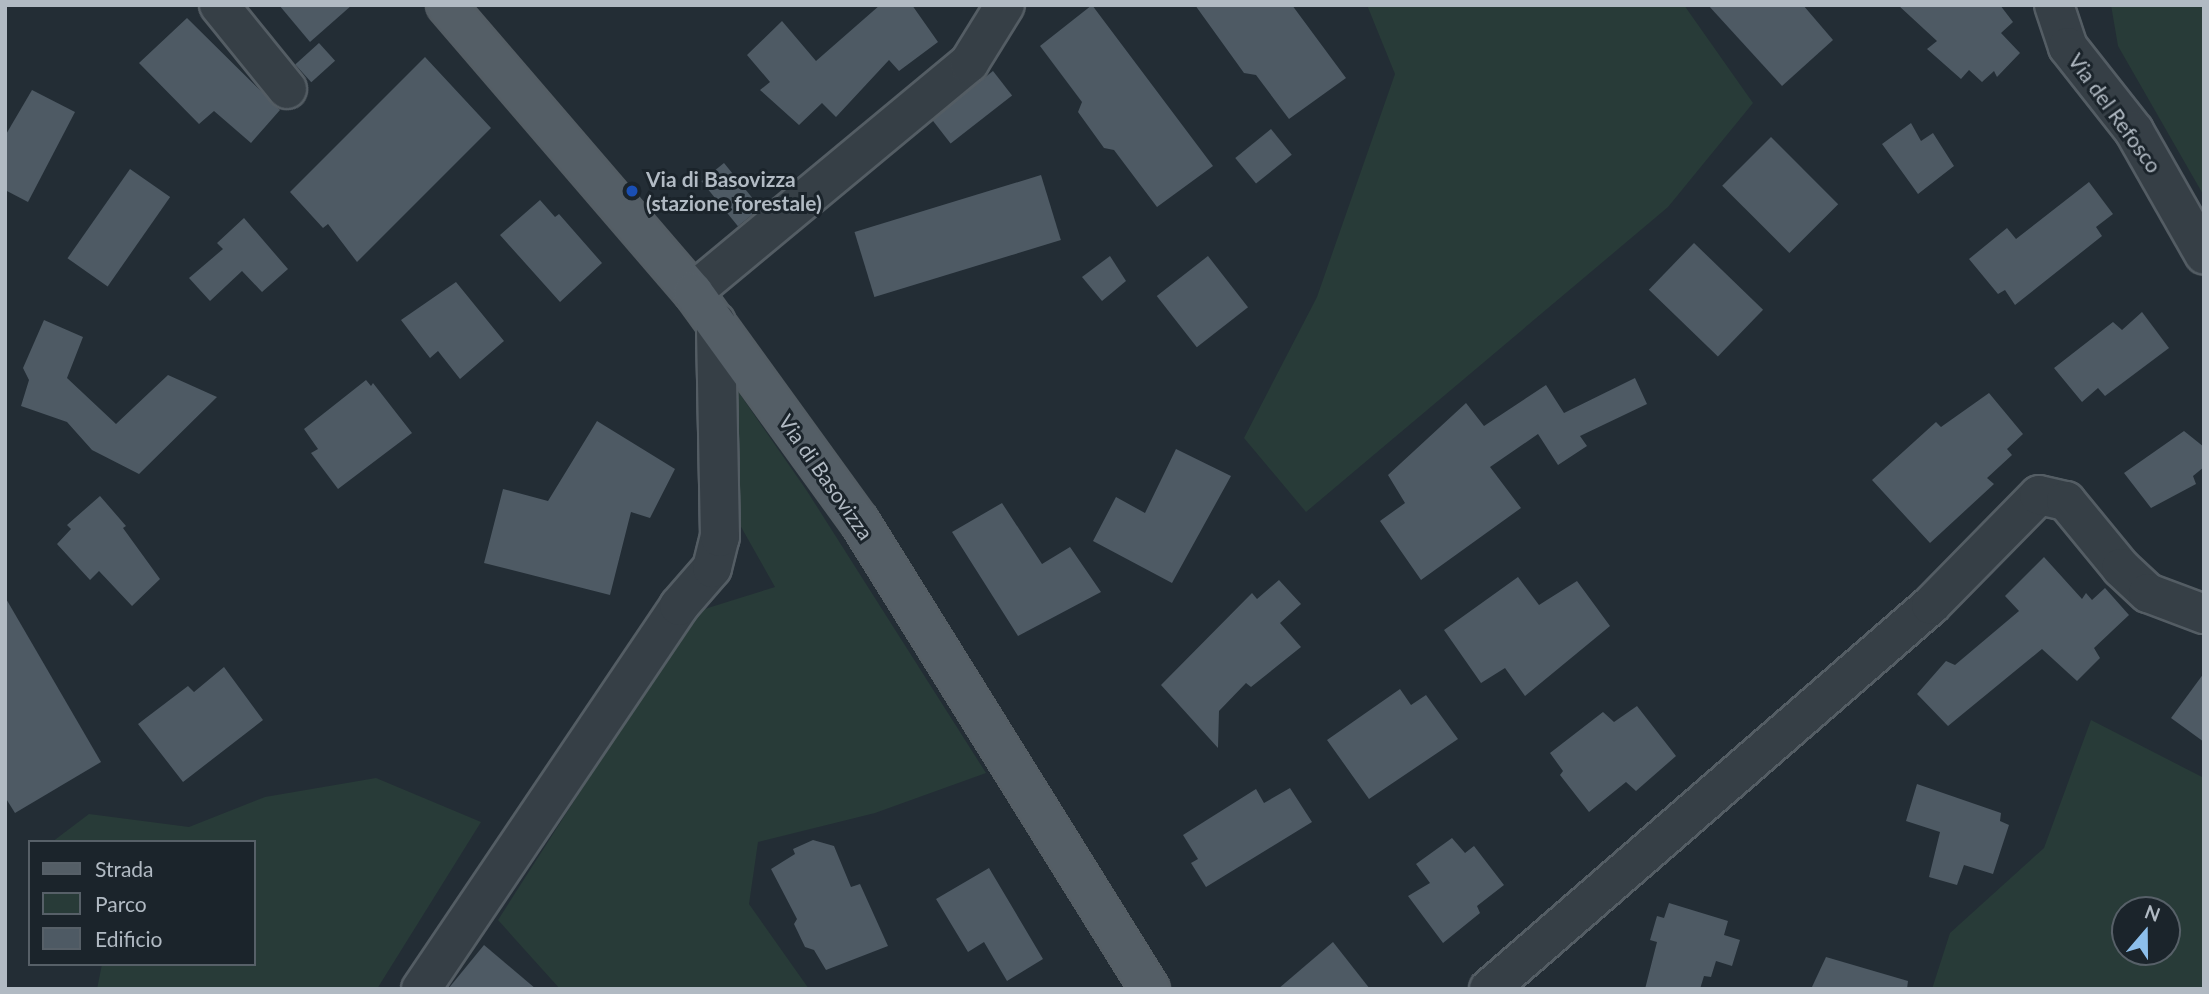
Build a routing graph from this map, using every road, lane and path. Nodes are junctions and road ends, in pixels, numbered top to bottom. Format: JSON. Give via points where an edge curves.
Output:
{"nodes":[{"id":1,"x":219,"y":5,"type":"edge"},
{"id":2,"x":446,"y":5,"type":"edge"},
{"id":3,"x":1005,"y":5,"type":"edge"},
{"id":4,"x":2054,"y":5,"type":"edge"},
{"id":5,"x":287,"y":89,"type":"dead end"},
{"id":6,"x":2204,"y":254,"type":"edge"},
{"id":7,"x":693,"y":292,"type":"junction"},
{"id":8,"x":716,"y":322,"type":"junction"},
{"id":9,"x":2204,"y":614,"type":"edge"},
{"id":10,"x":421,"y":989,"type":"edge"},
{"id":11,"x":1150,"y":989,"type":"edge"},
{"id":12,"x":1489,"y":989,"type":"edge"}],
"edges":[{"from":1,"to":5,"type":"street"},
{"from":2,"to":7,"type":"main road","name":"Via di Basovizza"},
{"from":3,"to":7,"type":"street","via":[[969,63]]},
{"from":4,"to":6,"type":"street","name":"Via del Refosco","via":[[2068,47],[2134,131]]},
{"from":7,"to":8,"type":"main road","name":"Via di Basovizza"},
{"from":8,"to":10,"type":"street","via":[[720,537],[712,568],[679,606]]},
{"from":8,"to":11,"type":"main road","name":"Via di Basovizza","via":[[866,533]]},
{"from":9,"to":12,"type":"street","via":[[2148,593],[2121,568],[2066,501],[2039,495],[1931,604]]}]}
